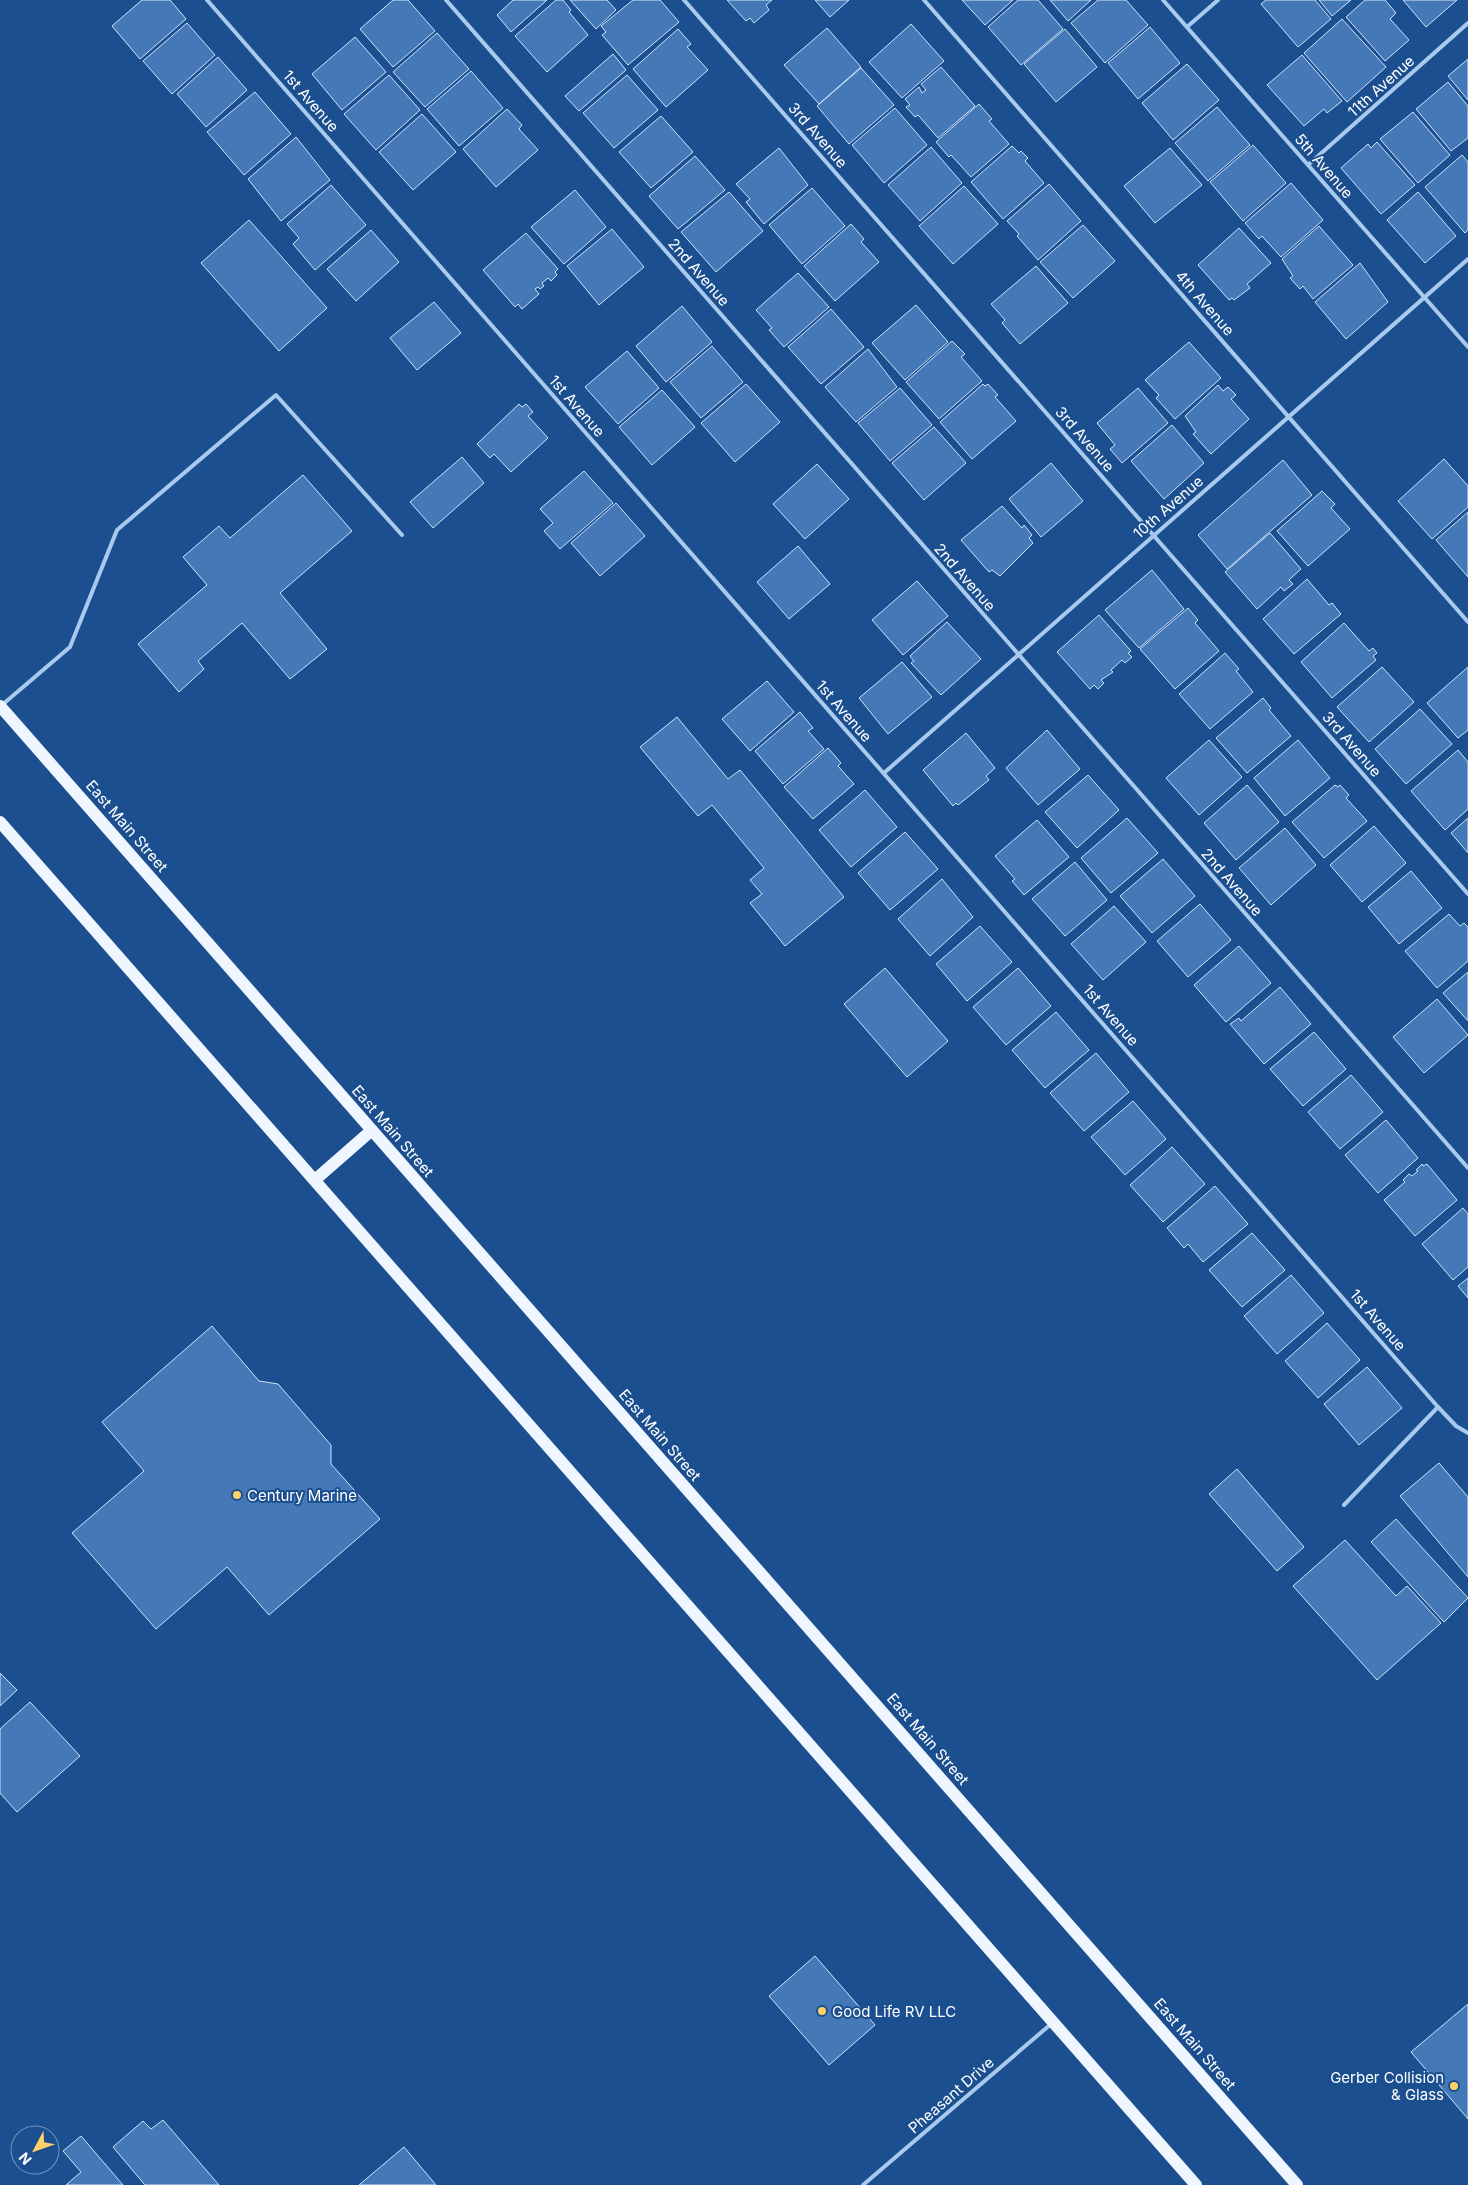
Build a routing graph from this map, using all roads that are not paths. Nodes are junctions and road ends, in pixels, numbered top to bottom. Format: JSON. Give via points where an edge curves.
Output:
{"nodes":[{"id":1,"x":207,"y":0,"type":"edge"},
{"id":2,"x":446,"y":0,"type":"edge"},
{"id":3,"x":684,"y":0,"type":"edge"},
{"id":4,"x":924,"y":0,"type":"edge"},
{"id":5,"x":1163,"y":0,"type":"edge"},
{"id":6,"x":1218,"y":0,"type":"edge"},
{"id":7,"x":1468,"y":23,"type":"edge"},
{"id":8,"x":1187,"y":28,"type":"junction"},
{"id":9,"x":1308,"y":166,"type":"junction"},
{"id":10,"x":1468,"y":259,"type":"edge"},
{"id":11,"x":1424,"y":297,"type":"junction"},
{"id":12,"x":1468,"y":347,"type":"edge"},
{"id":13,"x":1289,"y":416,"type":"junction"},
{"id":14,"x":1154,"y":534,"type":"junction"},
{"id":15,"x":402,"y":535,"type":"dead end"},
{"id":16,"x":1468,"y":622,"type":"edge"},
{"id":17,"x":1018,"y":655,"type":"junction"},
{"id":18,"x":0,"y":706,"type":"edge"},
{"id":19,"x":884,"y":773,"type":"junction"},
{"id":20,"x":0,"y":822,"type":"edge"},
{"id":21,"x":1468,"y":894,"type":"edge"},
{"id":22,"x":372,"y":1130,"type":"junction"},
{"id":23,"x":1468,"y":1168,"type":"edge"},
{"id":24,"x":316,"y":1179,"type":"junction"},
{"id":25,"x":1438,"y":1406,"type":"junction"},
{"id":26,"x":1468,"y":1432,"type":"edge"},
{"id":27,"x":1344,"y":1505,"type":"dead end"},
{"id":28,"x":1053,"y":2023,"type":"junction"},
{"id":29,"x":863,"y":2185,"type":"edge"},
{"id":30,"x":1196,"y":2185,"type":"edge"},
{"id":31,"x":1297,"y":2185,"type":"edge"}],
"edges":[{"from":1,"to":19,"type":"lane","name":"1st Avenue"},
{"from":2,"to":17,"type":"lane","name":"2nd Avenue"},
{"from":3,"to":14,"type":"lane","name":"3rd Avenue"},
{"from":4,"to":13,"type":"lane","name":"4th Avenue"},
{"from":5,"to":8,"type":"lane","name":"5th Avenue"},
{"from":6,"to":8,"type":"lane"},
{"from":7,"to":9,"type":"lane","name":"11th Avenue"},
{"from":8,"to":9,"type":"lane","name":"5th Avenue"},
{"from":9,"to":11,"type":"lane","name":"5th Avenue"},
{"from":10,"to":11,"type":"lane","name":"10th Avenue"},
{"from":11,"to":12,"type":"lane","name":"5th Avenue"},
{"from":11,"to":13,"type":"lane","name":"10th Avenue"},
{"from":13,"to":14,"type":"lane","name":"10th Avenue"},
{"from":13,"to":16,"type":"lane","name":"4th Avenue"},
{"from":14,"to":17,"type":"lane","name":"10th Avenue"},
{"from":14,"to":21,"type":"lane","name":"3rd Avenue"},
{"from":15,"to":18,"type":"lane","via":[[276,395],[117,530],[70,647]]},
{"from":17,"to":19,"type":"lane","name":"10th Avenue"},
{"from":17,"to":23,"type":"lane","name":"2nd Avenue"},
{"from":18,"to":22,"type":"main road","name":"East Main Street"},
{"from":19,"to":25,"type":"lane","name":"1st Avenue"},
{"from":20,"to":24,"type":"main road"},
{"from":22,"to":24,"type":"main road"},
{"from":22,"to":31,"type":"main road","name":"East Main Street"},
{"from":24,"to":28,"type":"main road"},
{"from":25,"to":26,"type":"lane","name":"1st Avenue","via":[[1456,1426]]},
{"from":25,"to":27,"type":"lane"},
{"from":28,"to":29,"type":"lane","name":"Pheasant Drive"},
{"from":28,"to":30,"type":"main road"}]}
